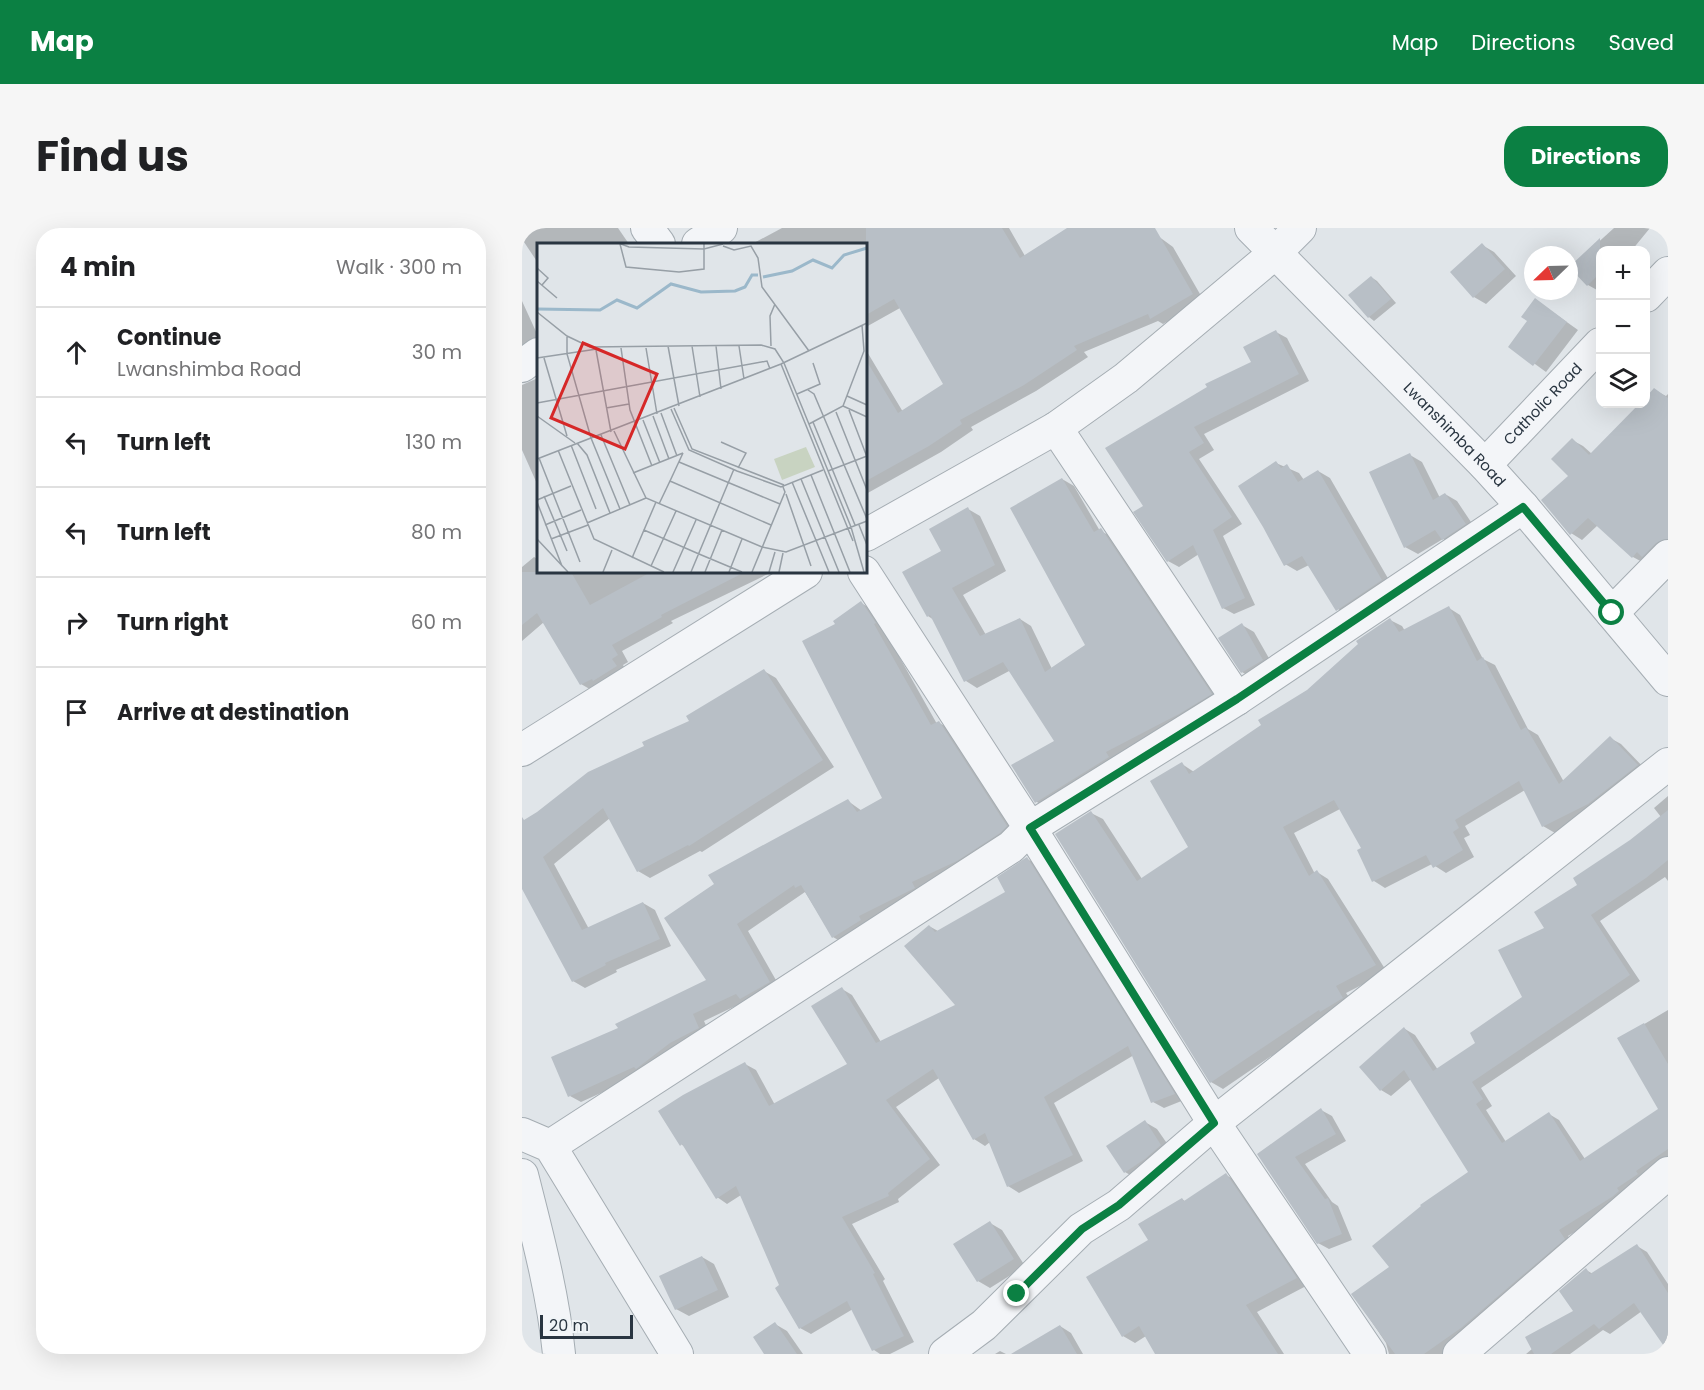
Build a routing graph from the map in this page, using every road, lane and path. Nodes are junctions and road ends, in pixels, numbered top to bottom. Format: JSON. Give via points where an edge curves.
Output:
{"nodes":[{"id":1,"x":647,"y":228,"type":"edge"},
{"id":2,"x":722,"y":228,"type":"edge"},
{"id":3,"x":1251,"y":228,"type":"edge"},
{"id":4,"x":1300,"y":228,"type":"edge"},
{"id":5,"x":658,"y":243,"type":"edge"},
{"id":6,"x":700,"y":243,"type":"edge"},
{"id":7,"x":1275,"y":253,"type":"junction"},
{"id":8,"x":1668,"y":273,"type":"edge"},
{"id":9,"x":1650,"y":293,"type":"edge"},
{"id":10,"x":1596,"y":348,"type":"edge"},
{"id":11,"x":537,"y":355,"type":"edge"},
{"id":12,"x":522,"y":366,"type":"edge"},
{"id":13,"x":1056,"y":428,"type":"junction"},
{"id":14,"x":1485,"y":465,"type":"junction"},
{"id":15,"x":1523,"y":507,"type":"junction"},
{"id":16,"x":867,"y":534,"type":"edge"},
{"id":17,"x":1668,"y":556,"type":"edge"},
{"id":18,"x":804,"y":573,"type":"edge"},
{"id":19,"x":865,"y":573,"type":"edge"},
{"id":20,"x":1612,"y":613,"type":"junction"},
{"id":21,"x":1668,"y":680,"type":"edge"},
{"id":22,"x":1237,"y":699,"type":"junction"},
{"id":23,"x":522,"y":750,"type":"edge"},
{"id":24,"x":1668,"y":764,"type":"edge"},
{"id":25,"x":1030,"y":828,"type":"junction"},
{"id":26,"x":1214,"y":1123,"type":"junction"},
{"id":27,"x":522,"y":1134,"type":"edge"},
{"id":28,"x":550,"y":1146,"type":"junction"},
{"id":29,"x":1668,"y":1173,"type":"edge"},
{"id":30,"x":522,"y":1175,"type":"edge"},
{"id":31,"x":559,"y":1354,"type":"edge"},
{"id":32,"x":677,"y":1354,"type":"edge"},
{"id":33,"x":945,"y":1354,"type":"edge"},
{"id":34,"x":1370,"y":1354,"type":"edge"},
{"id":35,"x":1459,"y":1354,"type":"edge"}],
"edges":[{"from":1,"to":5,"type":"street"},
{"from":2,"to":6,"type":"street"},
{"from":3,"to":7,"type":"street","name":"Lwanshimba Road"},
{"from":4,"to":7,"type":"street"},
{"from":7,"to":13,"type":"street","via":[[1126,378]]},
{"from":7,"to":14,"type":"street","name":"Lwanshimba Road"},
{"from":8,"to":9,"type":"street"},
{"from":10,"to":14,"type":"street","name":"Catholic Road"},
{"from":11,"to":12,"type":"street"},
{"from":13,"to":16,"type":"street"},
{"from":13,"to":22,"type":"street"},
{"from":14,"to":15,"type":"street","name":"Lwanshimba Road"},
{"from":15,"to":20,"type":"street","name":"Lwanshimba Road"},
{"from":15,"to":22,"type":"street"},
{"from":17,"to":20,"type":"street"},
{"from":18,"to":23,"type":"street"},
{"from":19,"to":25,"type":"street"},
{"from":20,"to":21,"type":"street","name":"Lwanshimba Road"},
{"from":22,"to":25,"type":"street"},
{"from":24,"to":26,"type":"street"},
{"from":25,"to":26,"type":"street"},
{"from":25,"to":28,"type":"street","via":[[1011,847]]},
{"from":26,"to":33,"type":"street","via":[[1119,1205],[1082,1229],[984,1325]]},
{"from":26,"to":34,"type":"street"},
{"from":27,"to":28,"type":"street"},
{"from":28,"to":32,"type":"street"},
{"from":29,"to":35,"type":"street"},
{"from":30,"to":31,"type":"street","via":[[556,1322]]}]}
